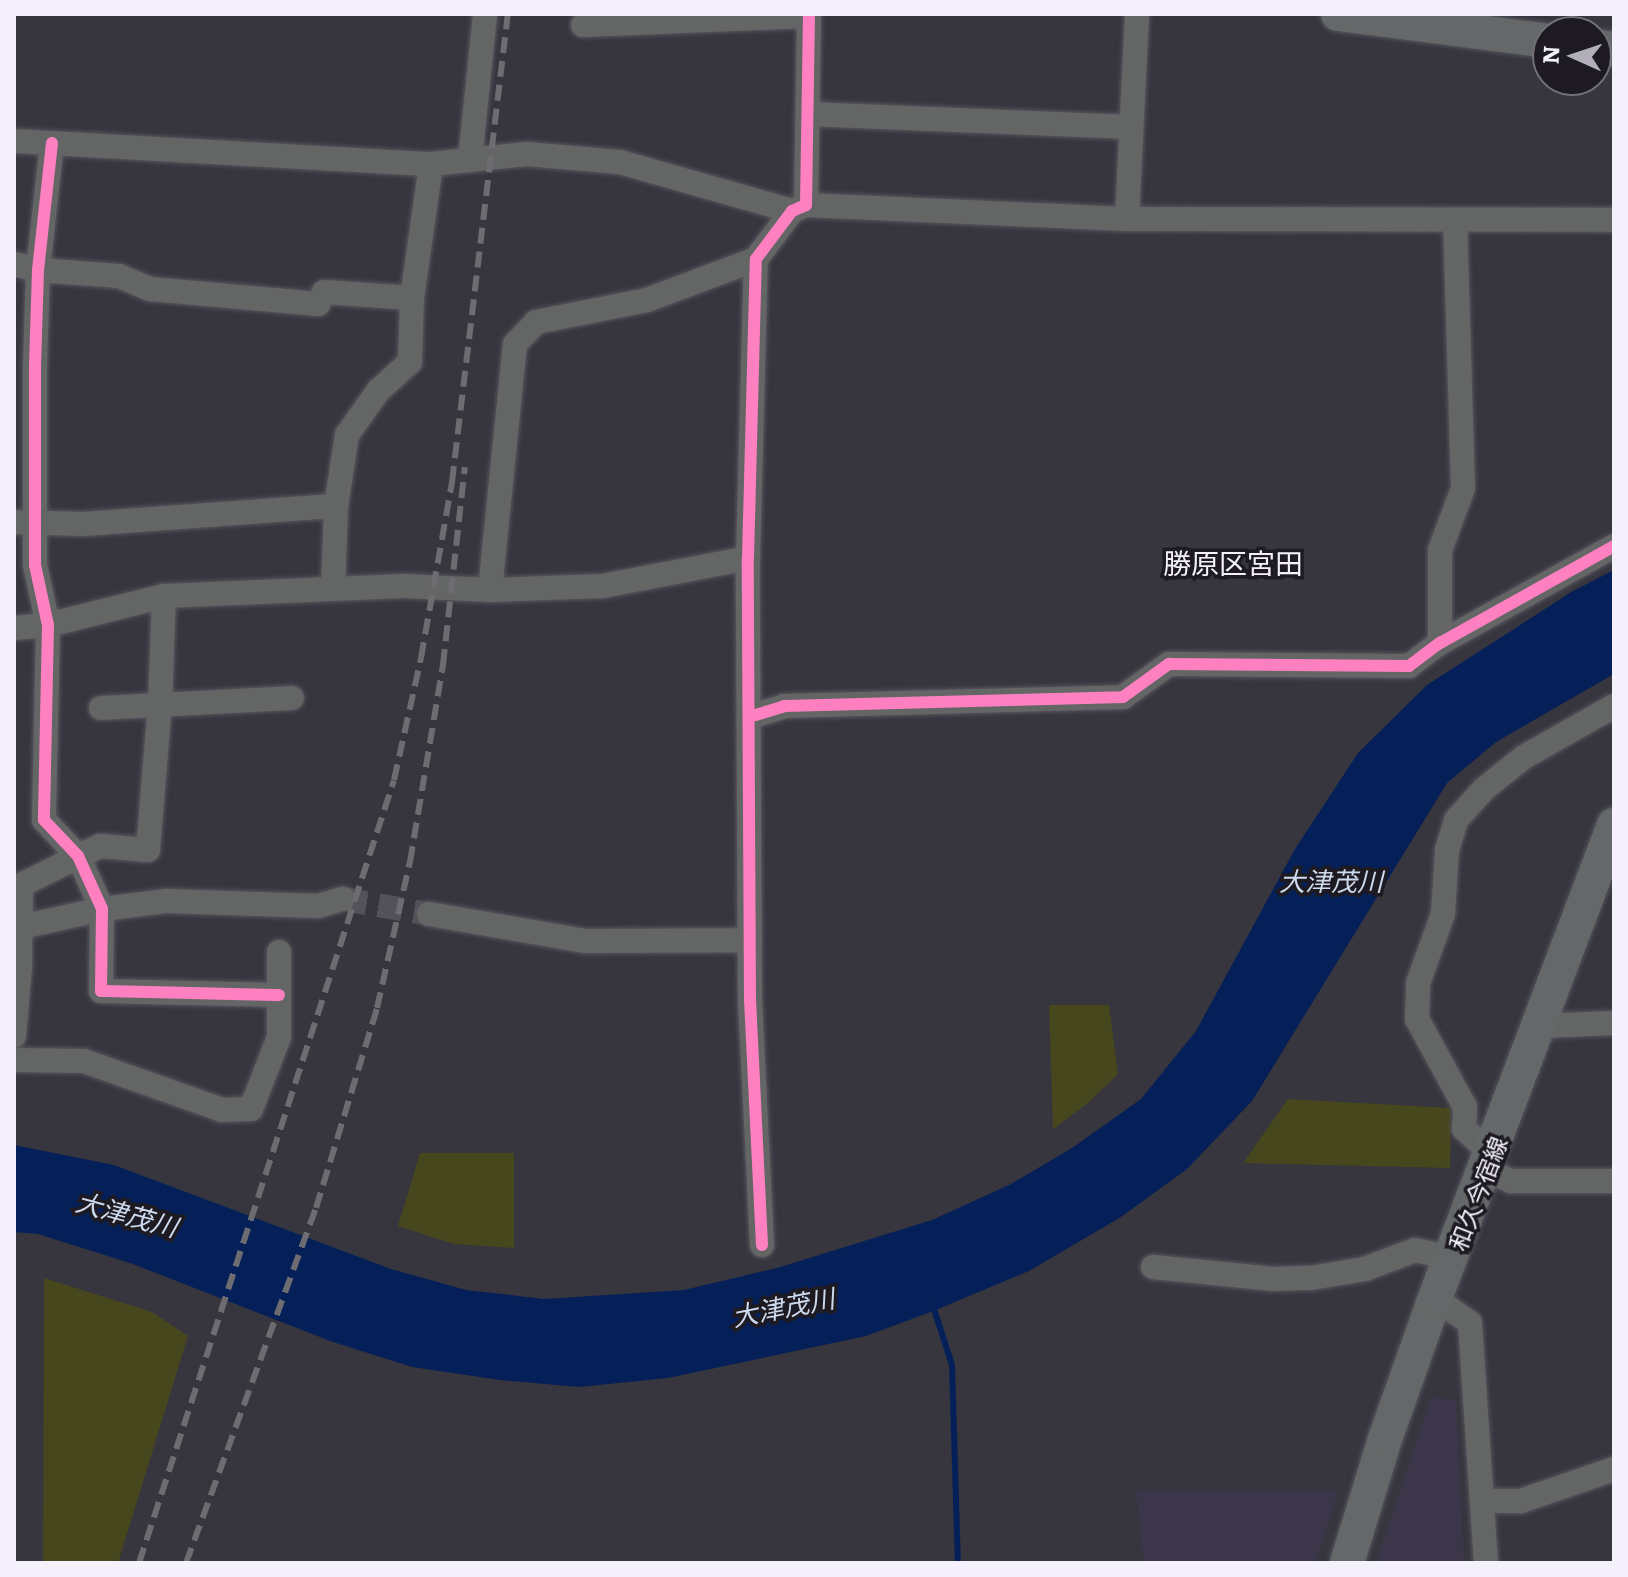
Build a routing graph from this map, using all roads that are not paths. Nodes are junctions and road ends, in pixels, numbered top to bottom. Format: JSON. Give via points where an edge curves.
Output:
{"nodes":[{"id":1,"x":485,"y":14,"type":"edge"},
{"id":2,"x":1137,"y":14,"type":"edge"},
{"id":3,"x":1338,"y":14,"type":"edge"},
{"id":4,"x":809,"y":15,"type":"edge"},
{"id":5,"x":1473,"y":22,"type":"edge"},
{"id":6,"x":583,"y":25,"type":"dead end"},
{"id":7,"x":1532,"y":37,"type":"edge"},
{"id":8,"x":808,"y":114,"type":"junction"},
{"id":9,"x":1131,"y":127,"type":"junction"},
{"id":10,"x":14,"y":141,"type":"edge"},
{"id":11,"x":52,"y":143,"type":"junction"},
{"id":12,"x":470,"y":160,"type":"junction"},
{"id":13,"x":431,"y":164,"type":"junction"},
{"id":14,"x":799,"y":208,"type":"junction"},
{"id":15,"x":1127,"y":219,"type":"junction"},
{"id":16,"x":1614,"y":220,"type":"edge"},
{"id":17,"x":1455,"y":221,"type":"junction"},
{"id":18,"x":756,"y":259,"type":"junction"},
{"id":19,"x":14,"y":264,"type":"edge"},
{"id":20,"x":38,"y":270,"type":"junction"},
{"id":21,"x":412,"y":298,"type":"junction"},
{"id":22,"x":336,"y":506,"type":"junction"},
{"id":23,"x":24,"y":523,"type":"edge"},
{"id":24,"x":1614,"y":546,"type":"edge"},
{"id":25,"x":748,"y":558,"type":"junction"},
{"id":26,"x":333,"y":589,"type":"junction"},
{"id":27,"x":490,"y":590,"type":"junction"},
{"id":28,"x":164,"y":596,"type":"junction"},
{"id":29,"x":48,"y":625,"type":"junction"},
{"id":30,"x":14,"y":628,"type":"edge"},
{"id":31,"x":1440,"y":643,"type":"junction"},
{"id":32,"x":292,"y":698,"type":"dead end"},
{"id":33,"x":160,"y":705,"type":"junction"},
{"id":34,"x":1614,"y":706,"type":"edge"},
{"id":35,"x":101,"y":708,"type":"dead end"},
{"id":36,"x":749,"y":717,"type":"junction"},
{"id":37,"x":1614,"y":825,"type":"edge"},
{"id":38,"x":78,"y":856,"type":"junction"},
{"id":39,"x":343,"y":899,"type":"tunnel mouth"},
{"id":40,"x":102,"y":909,"type":"junction"},
{"id":41,"x":429,"y":914,"type":"tunnel mouth"},
{"id":42,"x":21,"y":927,"type":"junction"},
{"id":43,"x":750,"y":940,"type":"junction"},
{"id":44,"x":279,"y":952,"type":"dead end"},
{"id":45,"x":17,"y":968,"type":"edge"},
{"id":46,"x":279,"y":995,"type":"junction"},
{"id":47,"x":1614,"y":1023,"type":"edge"},
{"id":48,"x":1541,"y":1026,"type":"junction"},
{"id":49,"x":14,"y":1036,"type":"edge"},
{"id":50,"x":14,"y":1060,"type":"edge"},
{"id":51,"x":1489,"y":1162,"type":"junction"},
{"id":52,"x":1614,"y":1181,"type":"edge"},
{"id":53,"x":762,"y":1245,"type":"dead end"},
{"id":54,"x":1452,"y":1258,"type":"junction"},
{"id":55,"x":1153,"y":1267,"type":"dead end"},
{"id":56,"x":1435,"y":1298,"type":"junction"},
{"id":57,"x":1614,"y":1469,"type":"edge"},
{"id":58,"x":1482,"y":1501,"type":"junction"},
{"id":59,"x":1347,"y":1563,"type":"edge"},
{"id":60,"x":1486,"y":1563,"type":"edge"}],
"edges":[{"from":1,"to":12,"type":"street"},
{"from":2,"to":9,"type":"street"},
{"from":3,"to":5,"type":"main road"},
{"from":4,"to":6,"type":"street"},
{"from":4,"to":8,"type":"street"},
{"from":5,"to":7,"type":"main road"},
{"from":8,"to":9,"type":"street"},
{"from":8,"to":14,"type":"street"},
{"from":9,"to":15,"type":"street"},
{"from":10,"to":11,"type":"street"},
{"from":11,"to":13,"type":"street"},
{"from":11,"to":20,"type":"street"},
{"from":12,"to":13,"type":"street"},
{"from":12,"to":14,"type":"street","via":[[526,154],[620,162]]},
{"from":13,"to":21,"type":"street"},
{"from":14,"to":15,"type":"street"},
{"from":14,"to":18,"type":"street"},
{"from":15,"to":17,"type":"street"},
{"from":16,"to":17,"type":"street"},
{"from":17,"to":31,"type":"street","via":[[1463,488],[1440,550]]},
{"from":18,"to":25,"type":"street"},
{"from":18,"to":27,"type":"street","via":[[647,300],[536,322],[515,344]]},
{"from":19,"to":20,"type":"street"},
{"from":20,"to":21,"type":"street","via":[[119,276],[150,289],[318,304],[324,292]]},
{"from":20,"to":23,"type":"street"},
{"from":21,"to":22,"type":"street","via":[[410,362],[378,391],[347,435]]},
{"from":22,"to":23,"type":"street","via":[[83,524]]},
{"from":22,"to":26,"type":"street"},
{"from":23,"to":29,"type":"street"},
{"from":24,"to":31,"type":"street"},
{"from":25,"to":27,"type":"street","via":[[603,586]]},
{"from":25,"to":36,"type":"street"},
{"from":26,"to":27,"type":"street"},
{"from":26,"to":28,"type":"street"},
{"from":28,"to":29,"type":"street"},
{"from":28,"to":33,"type":"street"},
{"from":29,"to":30,"type":"street"},
{"from":29,"to":38,"type":"street","via":[[44,820]]},
{"from":31,"to":36,"type":"street","via":[[1409,666],[1169,664],[1123,697],[784,706]]},
{"from":32,"to":33,"type":"street"},
{"from":33,"to":35,"type":"street"},
{"from":33,"to":38,"type":"street","via":[[148,850],[100,846]]},
{"from":34,"to":51,"type":"street","via":[[1524,757],[1484,789],[1456,820],[1447,850],[1443,914],[1418,983],[1417,1019],[1465,1107],[1464,1129]]},
{"from":36,"to":43,"type":"street"},
{"from":37,"to":48,"type":"main road","name":"和久今宿線"},
{"from":38,"to":40,"type":"street"},
{"from":38,"to":42,"type":"street","via":[[21,885]]},
{"from":39,"to":40,"type":"street","via":[[318,906],[166,901]]},
{"from":40,"to":42,"type":"street"},
{"from":40,"to":46,"type":"street","via":[[101,991]]},
{"from":41,"to":43,"type":"street","via":[[586,941]]},
{"from":42,"to":45,"type":"street"},
{"from":43,"to":53,"type":"street"},
{"from":44,"to":46,"type":"street"},
{"from":45,"to":49,"type":"street"},
{"from":46,"to":50,"type":"street","via":[[279,1037],[251,1109],[222,1110],[84,1061]]},
{"from":47,"to":48,"type":"street"},
{"from":48,"to":51,"type":"main road","name":"和久今宿線"},
{"from":51,"to":52,"type":"street","via":[[1511,1181]]},
{"from":51,"to":54,"type":"main road","name":"和久今宿線"},
{"from":54,"to":55,"type":"street","via":[[1415,1250],[1365,1269],[1298,1278]]},
{"from":54,"to":56,"type":"main road","name":"和久今宿線"},
{"from":56,"to":58,"type":"street","via":[[1470,1323]]},
{"from":56,"to":59,"type":"main road","name":"和久今宿線"},
{"from":57,"to":58,"type":"street","via":[[1521,1501]]},
{"from":58,"to":60,"type":"street"}]}
